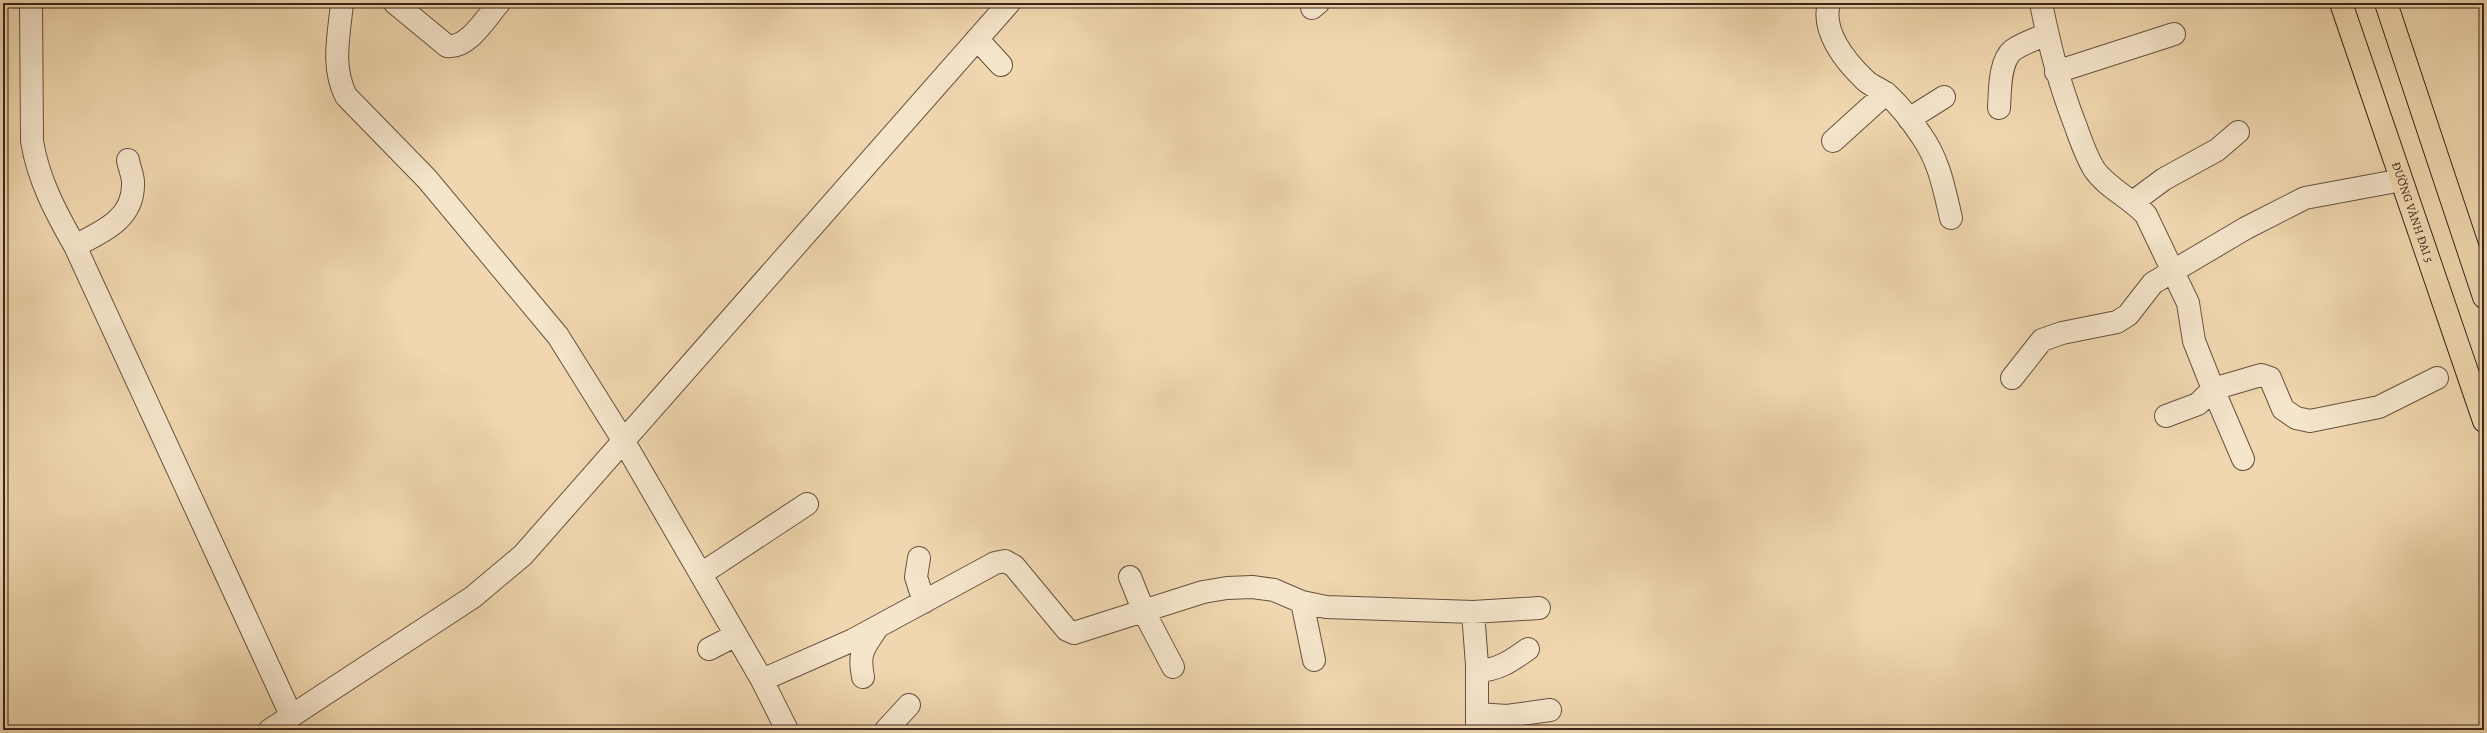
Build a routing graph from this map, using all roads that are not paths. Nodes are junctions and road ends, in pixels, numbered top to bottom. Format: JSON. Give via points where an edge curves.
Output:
{"nodes":[{"id":1,"x":31,"y":3,"type":"edge"},
{"id":2,"x":342,"y":3,"type":"edge"},
{"id":3,"x":395,"y":3,"type":"edge"},
{"id":4,"x":499,"y":3,"type":"edge"},
{"id":5,"x":1009,"y":3,"type":"edge"},
{"id":6,"x":1829,"y":3,"type":"edge"},
{"id":7,"x":2041,"y":3,"type":"edge"},
{"id":8,"x":2341,"y":3,"type":"edge"},
{"id":9,"x":2386,"y":3,"type":"edge"},
{"id":10,"x":2047,"y":34,"type":"junction"},
{"id":11,"x":2174,"y":34,"type":"dead end"},
{"id":12,"x":977,"y":39,"type":"junction"},
{"id":13,"x":1001,"y":65,"type":"dead end"},
{"id":14,"x":2056,"y":72,"type":"junction"},
{"id":15,"x":1886,"y":93,"type":"junction"},
{"id":16,"x":1944,"y":97,"type":"dead end"},
{"id":17,"x":1999,"y":108,"type":"dead end"},
{"id":18,"x":1909,"y":119,"type":"junction"},
{"id":19,"x":2238,"y":132,"type":"dead end"},
{"id":20,"x":1833,"y":142,"type":"dead end"},
{"id":21,"x":128,"y":160,"type":"dead end"},
{"id":22,"x":2391,"y":182,"type":"dead end"},
{"id":23,"x":2133,"y":202,"type":"junction"},
{"id":24,"x":1951,"y":218,"type":"dead end"},
{"id":25,"x":74,"y":246,"type":"junction"},
{"id":26,"x":2172,"y":273,"type":"junction"},
{"id":27,"x":2484,"y":298,"type":"edge"},
{"id":28,"x":2012,"y":378,"type":"dead end"},
{"id":29,"x":2437,"y":378,"type":"dead end"},
{"id":30,"x":2213,"y":389,"type":"junction"},
{"id":31,"x":2166,"y":416,"type":"dead end"},
{"id":32,"x":2484,"y":420,"type":"edge"},
{"id":33,"x":623,"y":440,"type":"junction"},
{"id":34,"x":2243,"y":459,"type":"dead end"},
{"id":35,"x":807,"y":504,"type":"dead end"},
{"id":36,"x":919,"y":558,"type":"dead end"},
{"id":37,"x":701,"y":574,"type":"junction"},
{"id":38,"x":1130,"y":576,"type":"dead end"},
{"id":39,"x":924,"y":602,"type":"junction"},
{"id":40,"x":1302,"y":602,"type":"junction"},
{"id":41,"x":1539,"y":608,"type":"dead end"},
{"id":42,"x":1144,"y":612,"type":"junction"},
{"id":43,"x":1473,"y":612,"type":"junction"},
{"id":44,"x":878,"y":627,"type":"junction"},
{"id":45,"x":736,"y":635,"type":"junction"},
{"id":46,"x":709,"y":649,"type":"dead end"},
{"id":47,"x":1528,"y":649,"type":"dead end"},
{"id":48,"x":1314,"y":660,"type":"dead end"},
{"id":49,"x":1173,"y":667,"type":"dead end"},
{"id":50,"x":1477,"y":671,"type":"junction"},
{"id":51,"x":863,"y":677,"type":"dead end"},
{"id":52,"x":762,"y":680,"type":"junction"},
{"id":53,"x":909,"y":705,"type":"dead end"},
{"id":54,"x":1550,"y":710,"type":"dead end"},
{"id":55,"x":291,"y":715,"type":"junction"},
{"id":56,"x":1477,"y":722,"type":"edge"},
{"id":57,"x":270,"y":730,"type":"edge"},
{"id":58,"x":787,"y":730,"type":"edge"},
{"id":59,"x":886,"y":730,"type":"edge"}],
"edges":[{"from":1,"to":25,"type":"street","via":[[34,156],[50,200]]},
{"from":2,"to":33,"type":"street","via":[[336,69],[339,83],[346,96],[428,179],[558,336]]},
{"from":3,"to":4,"type":"street","via":[[447,46],[455,47],[464,43]]},
{"from":5,"to":12,"type":"street"},
{"from":6,"to":15,"type":"street","via":[[1827,23],[1840,50],[1865,81]]},
{"from":7,"to":10,"type":"street"},
{"from":8,"to":32,"type":"main road","name":"ĐƯỜNG VÀNH ĐAI 5"},
{"from":9,"to":27,"type":"main road"},
{"from":10,"to":14,"type":"street"},
{"from":10,"to":17,"type":"street","via":[[2012,51],[2008,57],[2000,80]]},
{"from":11,"to":14,"type":"street"},
{"from":12,"to":13,"type":"street"},
{"from":12,"to":33,"type":"street"},
{"from":14,"to":23,"type":"street","via":[[2094,169],[2105,182]]},
{"from":15,"to":18,"type":"street"},
{"from":15,"to":20,"type":"street"},
{"from":16,"to":18,"type":"street"},
{"from":18,"to":24,"type":"street","via":[[1940,167]]},
{"from":19,"to":23,"type":"street","via":[[2217,150],[2164,179]]},
{"from":21,"to":25,"type":"street","via":[[134,184],[129,208],[109,228]]},
{"from":22,"to":26,"type":"street","via":[[2305,198],[2246,228]]},
{"from":23,"to":26,"type":"street","via":[[2146,215]]},
{"from":25,"to":55,"type":"street"},
{"from":26,"to":28,"type":"street","via":[[2153,283],[2128,315],[2117,322],[2062,333],[2042,340]]},
{"from":26,"to":30,"type":"street","via":[[2188,303],[2196,346]]},
{"from":29,"to":30,"type":"street","via":[[2378,407],[2310,421],[2296,418],[2283,409],[2270,378],[2261,375]]},
{"from":30,"to":31,"type":"street","via":[[2198,404]]},
{"from":30,"to":34,"type":"street"},
{"from":33,"to":37,"type":"street"},
{"from":33,"to":55,"type":"street","via":[[523,555],[498,578],[473,597]]},
{"from":35,"to":37,"type":"street"},
{"from":36,"to":39,"type":"street","via":[[916,577]]},
{"from":37,"to":45,"type":"street"},
{"from":38,"to":42,"type":"street"},
{"from":39,"to":42,"type":"street","via":[[995,563],[1005,561],[1014,566],[1067,630],[1074,633]]},
{"from":39,"to":44,"type":"street"},
{"from":40,"to":42,"type":"street","via":[[1274,590],[1252,587],[1227,588],[1203,592]]},
{"from":40,"to":43,"type":"street","via":[[1326,607]]},
{"from":40,"to":48,"type":"street"},
{"from":41,"to":43,"type":"street"},
{"from":42,"to":49,"type":"street"},
{"from":43,"to":50,"type":"street"},
{"from":44,"to":51,"type":"street","via":[[862,650],[860,660]]},
{"from":44,"to":52,"type":"street"},
{"from":45,"to":46,"type":"street"},
{"from":45,"to":52,"type":"street"},
{"from":47,"to":50,"type":"street","via":[[1503,666]]},
{"from":50,"to":56,"type":"street"},
{"from":52,"to":58,"type":"street"},
{"from":53,"to":59,"type":"street"},
{"from":54,"to":56,"type":"street"},
{"from":55,"to":57,"type":"street"}]}
